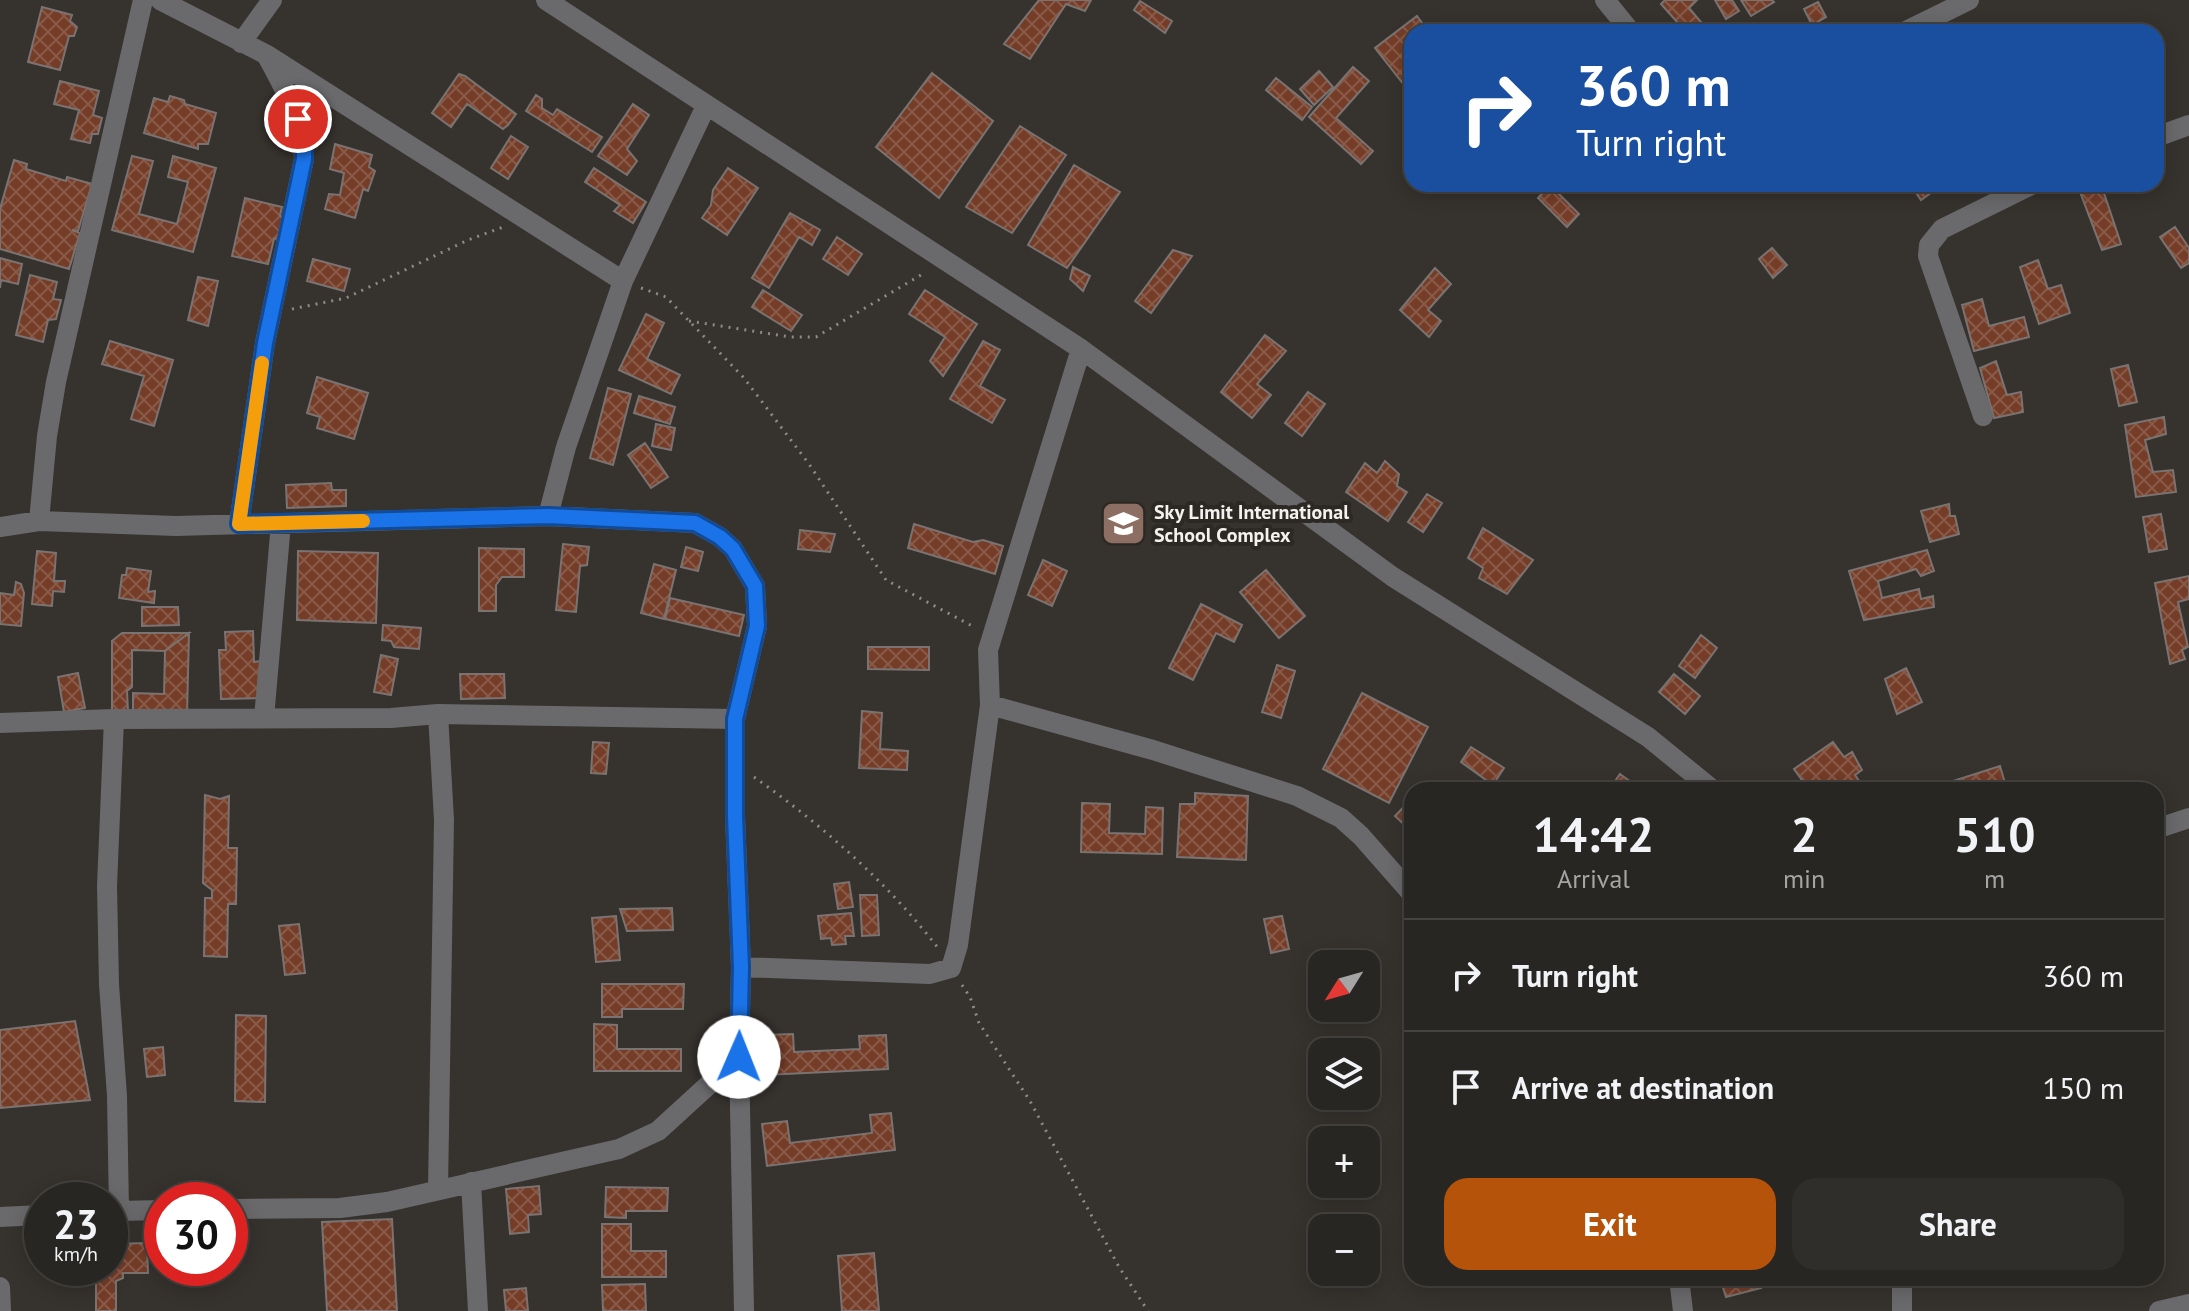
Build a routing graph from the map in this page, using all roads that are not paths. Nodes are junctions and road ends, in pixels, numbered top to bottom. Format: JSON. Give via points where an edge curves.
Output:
{"nodes":[{"id":1,"x":143,"y":0,"type":"edge"},
{"id":2,"x":160,"y":0,"type":"edge"},
{"id":3,"x":272,"y":0,"type":"edge"},
{"id":4,"x":546,"y":0,"type":"edge"},
{"id":5,"x":1605,"y":0,"type":"edge"},
{"id":6,"x":1969,"y":0,"type":"edge"},
{"id":7,"x":1624,"y":24,"type":"edge"},
{"id":8,"x":1920,"y":24,"type":"edge"},
{"id":9,"x":241,"y":43,"type":"junction"},
{"id":10,"x":267,"y":55,"type":"junction"},
{"id":11,"x":706,"y":106,"type":"junction"},
{"id":12,"x":2189,"y":125,"type":"edge"},
{"id":13,"x":2164,"y":134,"type":"edge"},
{"id":14,"x":2017,"y":192,"type":"edge"},
{"id":15,"x":623,"y":281,"type":"junction"},
{"id":16,"x":1081,"y":349,"type":"junction"},
{"id":17,"x":1983,"y":416,"type":"dead end"},
{"id":18,"x":548,"y":516,"type":"junction"},
{"id":19,"x":39,"y":521,"type":"junction"},
{"id":20,"x":281,"y":523,"type":"junction"},
{"id":21,"x":239,"y":524,"type":"junction"},
{"id":22,"x":0,"y":527,"type":"edge"},
{"id":23,"x":990,"y":705,"type":"junction"},
{"id":24,"x":438,"y":714,"type":"junction"},
{"id":25,"x":264,"y":718,"type":"junction"},
{"id":26,"x":114,"y":719,"type":"junction"},
{"id":27,"x":735,"y":719,"type":"junction"},
{"id":28,"x":0,"y":723,"type":"edge"},
{"id":29,"x":1703,"y":782,"type":"edge"},
{"id":30,"x":2189,"y":818,"type":"edge"},
{"id":31,"x":2164,"y":826,"type":"edge"},
{"id":32,"x":1404,"y":885,"type":"edge"},
{"id":33,"x":741,"y":967,"type":"junction"},
{"id":34,"x":739,"y":1057,"type":"junction"},
{"id":35,"x":115,"y":1182,"type":"edge"},
{"id":36,"x":471,"y":1182,"type":"junction"},
{"id":37,"x":438,"y":1190,"type":"junction"},
{"id":38,"x":248,"y":1209,"type":"edge"},
{"id":39,"x":24,"y":1216,"type":"edge"},
{"id":40,"x":0,"y":1217,"type":"edge"},
{"id":41,"x":1680,"y":1286,"type":"edge"},
{"id":42,"x":1902,"y":1286,"type":"edge"},
{"id":43,"x":0,"y":1287,"type":"edge"},
{"id":44,"x":2189,"y":1304,"type":"edge"},
{"id":45,"x":1,"y":1311,"type":"edge"},
{"id":46,"x":478,"y":1311,"type":"edge"},
{"id":47,"x":744,"y":1311,"type":"edge"},
{"id":48,"x":1683,"y":1311,"type":"edge"},
{"id":49,"x":1902,"y":1311,"type":"edge"},
{"id":50,"x":2159,"y":1311,"type":"edge"}],
"edges":[{"from":1,"to":19,"type":"street","via":[[56,382]]},
{"from":2,"to":9,"type":"street"},
{"from":3,"to":9,"type":"street"},
{"from":4,"to":11,"type":"street"},
{"from":5,"to":7,"type":"street"},
{"from":6,"to":8,"type":"street"},
{"from":9,"to":10,"type":"street"},
{"from":10,"to":15,"type":"street"},
{"from":10,"to":21,"type":"street","via":[[298,119],[304,159],[272,312]]},
{"from":11,"to":15,"type":"street"},
{"from":11,"to":16,"type":"street"},
{"from":12,"to":13,"type":"street"},
{"from":14,"to":17,"type":"street","via":[[1942,229],[1929,245],[1928,256]]},
{"from":15,"to":18,"type":"street"},
{"from":16,"to":23,"type":"street","via":[[988,650]]},
{"from":16,"to":29,"type":"street","via":[[1393,577],[1648,737]]},
{"from":18,"to":20,"type":"street"},
{"from":18,"to":27,"type":"street","via":[[695,523],[733,549],[755,586],[757,626]]},
{"from":19,"to":21,"type":"street"},
{"from":19,"to":22,"type":"street"},
{"from":20,"to":21,"type":"street"},
{"from":20,"to":25,"type":"street"},
{"from":23,"to":32,"type":"street","via":[[1297,796],[1341,818]]},
{"from":23,"to":33,"type":"street","via":[[951,968],[930,974]]},
{"from":24,"to":25,"type":"street"},
{"from":24,"to":27,"type":"street"},
{"from":24,"to":37,"type":"street","via":[[444,820]]},
{"from":25,"to":26,"type":"street"},
{"from":26,"to":28,"type":"street"},
{"from":26,"to":35,"type":"street","via":[[107,886],[117,1096]]},
{"from":27,"to":33,"type":"street"},
{"from":30,"to":31,"type":"street"},
{"from":33,"to":34,"type":"street"},
{"from":34,"to":36,"type":"street","via":[[675,1117],[637,1142]]},
{"from":34,"to":47,"type":"street"},
{"from":36,"to":37,"type":"street"},
{"from":36,"to":46,"type":"street"},
{"from":37,"to":38,"type":"street","via":[[340,1208]]},
{"from":39,"to":40,"type":"street"},
{"from":41,"to":48,"type":"street"},
{"from":42,"to":49,"type":"street"},
{"from":43,"to":45,"type":"street"},
{"from":44,"to":50,"type":"street"}]}
